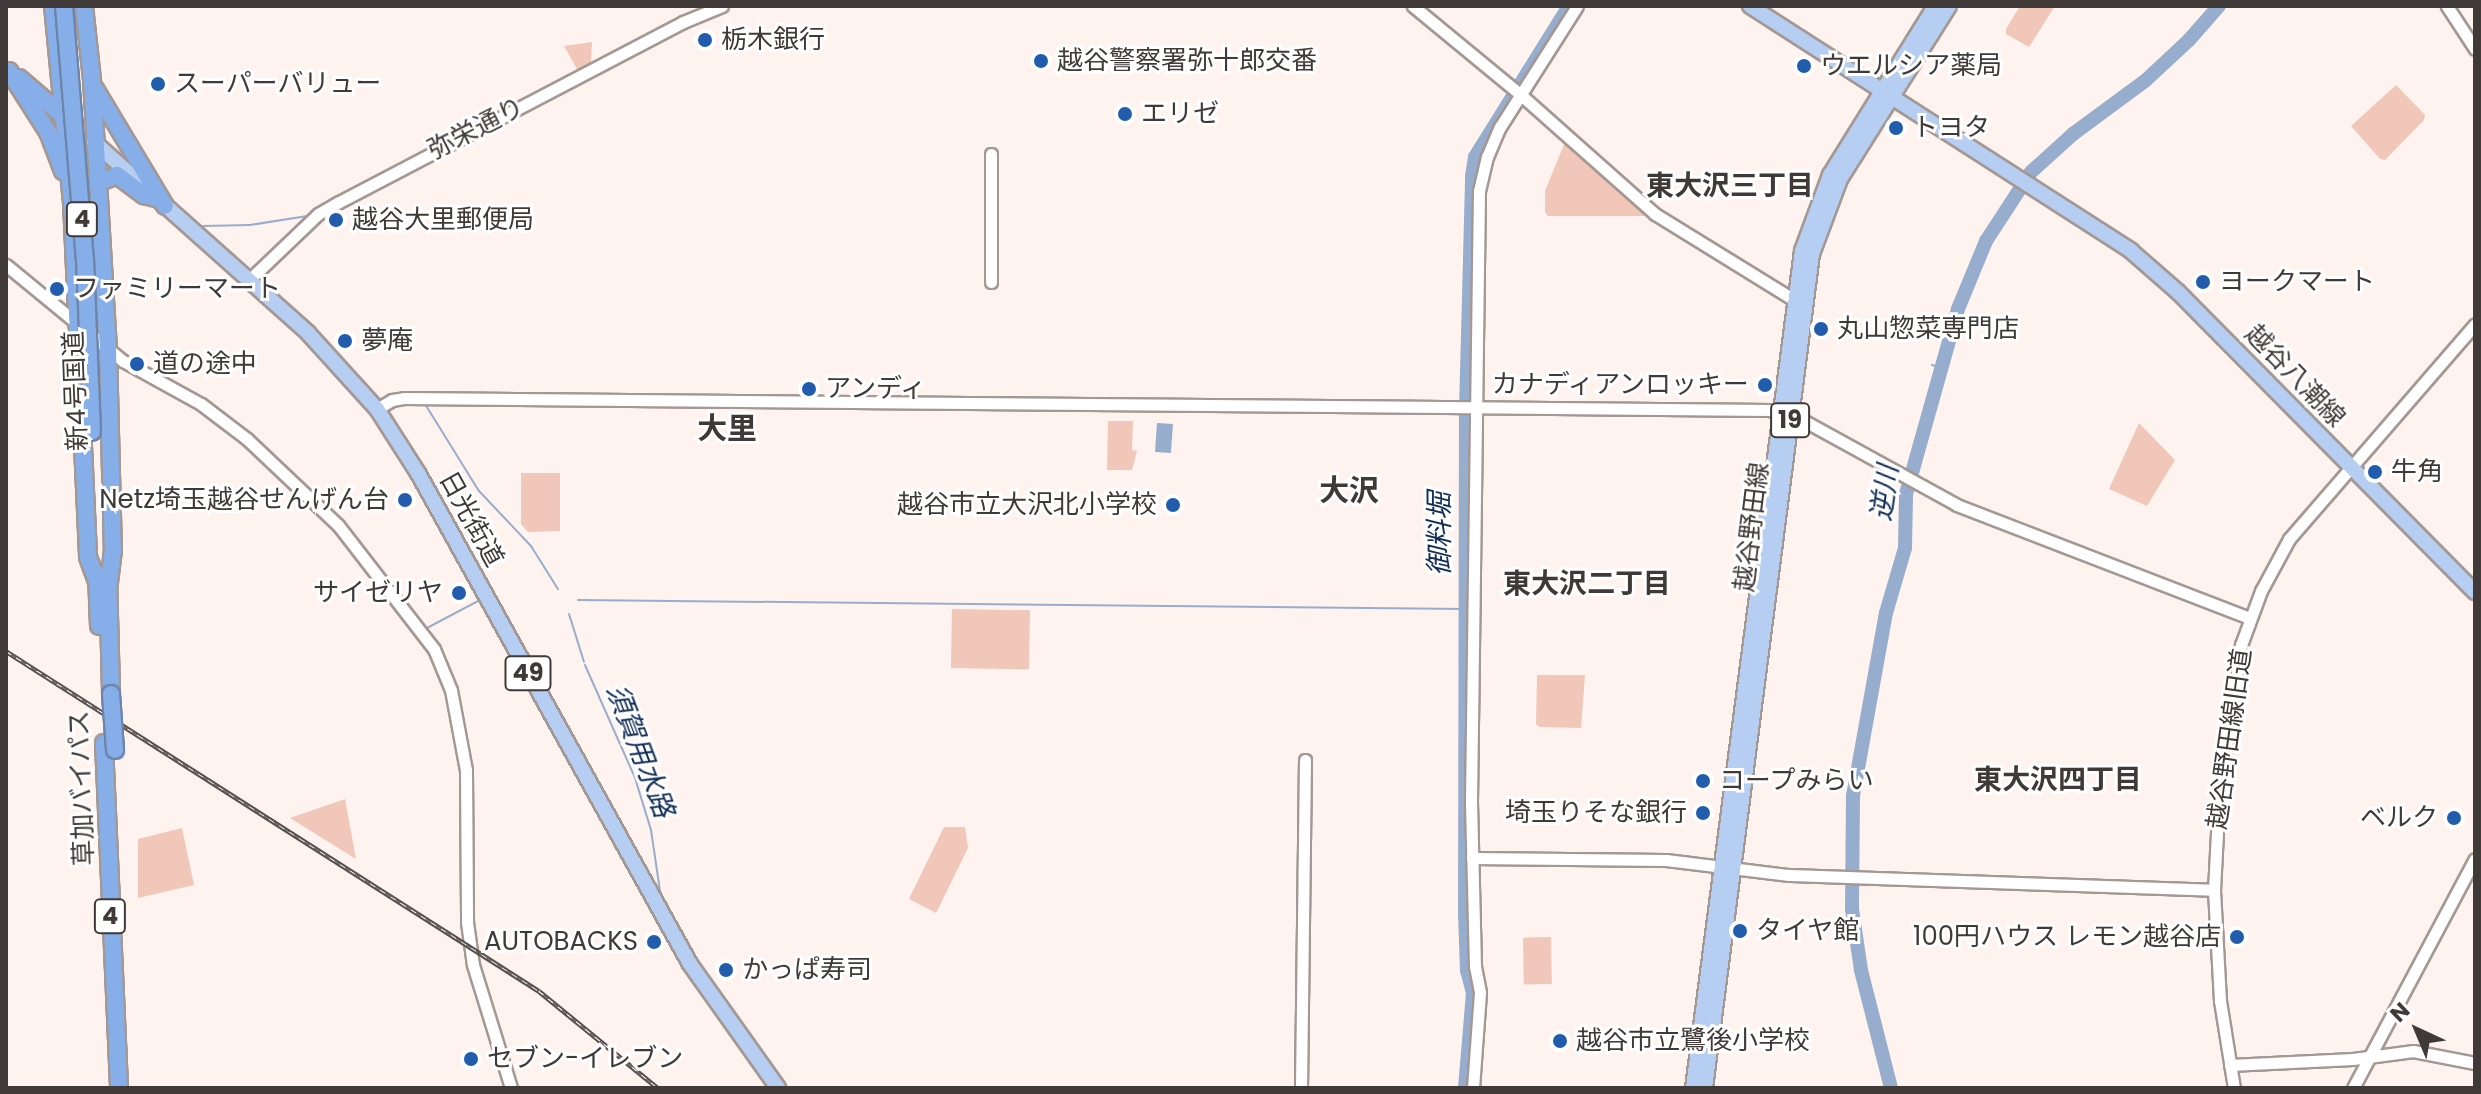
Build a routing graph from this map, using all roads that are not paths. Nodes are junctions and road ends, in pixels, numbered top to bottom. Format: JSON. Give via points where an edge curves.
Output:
{"nodes":[{"id":1,"x":53,"y":6,"type":"edge"},
{"id":2,"x":64,"y":6,"type":"edge"},
{"id":3,"x":73,"y":6,"type":"edge"},
{"id":4,"x":84,"y":6,"type":"edge"},
{"id":5,"x":722,"y":6,"type":"edge"},
{"id":6,"x":1413,"y":6,"type":"edge"},
{"id":7,"x":1577,"y":6,"type":"edge"},
{"id":8,"x":1750,"y":6,"type":"edge"},
{"id":9,"x":1935,"y":6,"type":"edge"},
{"id":10,"x":1949,"y":6,"type":"edge"},
{"id":11,"x":2447,"y":6,"type":"edge"},
{"id":12,"x":2475,"y":49,"type":"edge"},
{"id":13,"x":58,"y":61,"type":"junction"},
{"id":14,"x":8,"y":69,"type":"edge"},
{"id":15,"x":92,"y":80,"type":"junction"},
{"id":16,"x":1516,"y":91,"type":"junction"},
{"id":17,"x":1886,"y":93,"type":"junction"},
{"id":18,"x":64,"y":116,"type":"junction"},
{"id":19,"x":94,"y":142,"type":"junction"},
{"id":20,"x":991,"y":154,"type":"dead end"},
{"id":21,"x":98,"y":183,"type":"junction"},
{"id":22,"x":72,"y":194,"type":"junction"},
{"id":23,"x":160,"y":202,"type":"junction"},
{"id":24,"x":6,"y":265,"type":"edge"},
{"id":25,"x":249,"y":280,"type":"junction"},
{"id":26,"x":991,"y":282,"type":"dead end"},
{"id":27,"x":1794,"y":300,"type":"junction"},
{"id":28,"x":78,"y":324,"type":"junction"},
{"id":29,"x":2475,"y":324,"type":"edge"},
{"id":30,"x":108,"y":350,"type":"junction"},
{"id":31,"x":1470,"y":408,"type":"junction"},
{"id":32,"x":377,"y":409,"type":"junction"},
{"id":33,"x":1785,"y":413,"type":"junction"},
{"id":34,"x":97,"y":432,"type":"junction"},
{"id":35,"x":2351,"y":468,"type":"junction"},
{"id":36,"x":103,"y":583,"type":"junction"},
{"id":37,"x":2475,"y":592,"type":"edge"},
{"id":38,"x":2250,"y":618,"type":"junction"},
{"id":39,"x":110,"y":747,"type":"junction"},
{"id":40,"x":1305,"y":760,"type":"dead end"},
{"id":41,"x":1472,"y":858,"type":"junction"},
{"id":42,"x":2475,"y":859,"type":"edge"},
{"id":43,"x":1729,"y":867,"type":"junction"},
{"id":44,"x":2214,"y":890,"type":"junction"},
{"id":45,"x":2370,"y":1056,"type":"junction"},
{"id":46,"x":2475,"y":1063,"type":"edge"},
{"id":47,"x":2230,"y":1065,"type":"junction"},
{"id":48,"x":119,"y":1088,"type":"edge"},
{"id":49,"x":127,"y":1088,"type":"edge"},
{"id":50,"x":511,"y":1088,"type":"edge"},
{"id":51,"x":778,"y":1088,"type":"edge"},
{"id":52,"x":1301,"y":1088,"type":"edge"},
{"id":53,"x":1473,"y":1088,"type":"edge"},
{"id":54,"x":1693,"y":1088,"type":"edge"},
{"id":55,"x":1705,"y":1088,"type":"edge"},
{"id":56,"x":2234,"y":1088,"type":"edge"},
{"id":57,"x":2353,"y":1088,"type":"edge"}],
"edges":[{"from":1,"to":13,"type":"highway"},
{"from":2,"to":34,"type":"highway","name":"新4号国道","number":"4","bridge":true},
{"from":3,"to":34,"type":"highway","name":"新4号国道","number":"4","via":[[92,218]]},
{"from":4,"to":15,"type":"highway"},
{"from":5,"to":25,"type":"street","name":"弥栄通り","via":[[318,214]]},
{"from":6,"to":16,"type":"street"},
{"from":7,"to":16,"type":"street"},
{"from":8,"to":17,"type":"main road"},
{"from":9,"to":17,"type":"main road","name":"越谷野田線","number":"19"},
{"from":10,"to":17,"type":"main road","name":"越谷野田線","number":"19"},
{"from":11,"to":12,"type":"street"},
{"from":13,"to":14,"type":"highway","via":[[54,74],[41,83]]},
{"from":13,"to":18,"type":"highway"},
{"from":14,"to":18,"type":"highway","name":"日光街道"},
{"from":14,"to":22,"type":"highway","number":"4","via":[[48,132]]},
{"from":15,"to":19,"type":"highway"},
{"from":15,"to":23,"type":"highway"},
{"from":16,"to":27,"type":"street","via":[[1655,214]]},
{"from":16,"to":31,"type":"street","via":[[1479,191]]},
{"from":17,"to":27,"type":"main road","name":"越谷野田線","number":"19","via":[[1840,157],[1814,213]]},
{"from":17,"to":33,"type":"main road","name":"越谷野田線","number":"19","via":[[1840,179],[1817,236]]},
{"from":17,"to":35,"type":"main road","name":"越谷八潮線","via":[[2131,251]]},
{"from":18,"to":19,"type":"highway","name":"日光街道"},
{"from":18,"to":22,"type":"highway","number":"4"},
{"from":19,"to":21,"type":"highway","number":"4"},
{"from":19,"to":23,"type":"main road","name":"日光街道","number":"49"},
{"from":20,"to":26,"type":"street"},
{"from":21,"to":23,"type":"highway","via":[[117,175]]},
{"from":21,"to":30,"type":"highway","number":"4"},
{"from":22,"to":28,"type":"highway","number":"4"},
{"from":23,"to":25,"type":"main road","name":"日光街道","number":"49"},
{"from":24,"to":28,"type":"street"},
{"from":25,"to":32,"type":"main road","name":"日光街道","number":"49"},
{"from":27,"to":33,"type":"main road","name":"越谷野田線","number":"19"},
{"from":28,"to":30,"type":"street"},
{"from":28,"to":36,"type":"highway","number":"4","via":[[88,557]]},
{"from":29,"to":35,"type":"street","name":"越谷野田線旧道"},
{"from":30,"to":36,"type":"highway","number":"4","via":[[113,550]]},
{"from":30,"to":50,"type":"street","via":[[215,413],[286,475],[347,536],[440,659],[466,770],[470,947]]},
{"from":31,"to":32,"type":"street","via":[[404,398]]},
{"from":31,"to":33,"type":"street"},
{"from":31,"to":41,"type":"street"},
{"from":32,"to":51,"type":"main road","name":"日光街道","number":"49","via":[[418,473],[676,940]]},
{"from":33,"to":38,"type":"street","via":[[1957,505]]},
{"from":33,"to":43,"type":"main road","name":"越谷野田線","number":"19"},
{"from":34,"to":36,"type":"highway","name":"新4号国道","number":"4"},
{"from":35,"to":37,"type":"main road","name":"越谷八潮線"},
{"from":35,"to":38,"type":"street","name":"越谷野田線旧道","via":[[2289,539]]},
{"from":36,"to":39,"type":"highway","name":"草加バイパス","number":"4","bridge":true},
{"from":38,"to":44,"type":"street","name":"越谷野田線旧道","via":[[2227,725]]},
{"from":39,"to":48,"type":"highway","name":"草加バイパス","number":"4"},
{"from":39,"to":49,"type":"highway","name":"草加バイパス","number":"4"},
{"from":40,"to":52,"type":"street"},
{"from":41,"to":43,"type":"street","via":[[1666,860]]},
{"from":41,"to":53,"type":"street","via":[[1480,992]]},
{"from":42,"to":45,"type":"street"},
{"from":43,"to":44,"type":"street"},
{"from":43,"to":54,"type":"main road","name":"越谷野田線","number":"19"},
{"from":43,"to":55,"type":"main road","name":"越谷野田線","number":"19"},
{"from":44,"to":47,"type":"street","name":"越谷野田線旧道","via":[[2220,1001]]},
{"from":45,"to":46,"type":"street","via":[[2413,1051]]},
{"from":45,"to":47,"type":"street"},
{"from":45,"to":57,"type":"street"},
{"from":47,"to":56,"type":"street","name":"越谷野田線旧道"}]}
